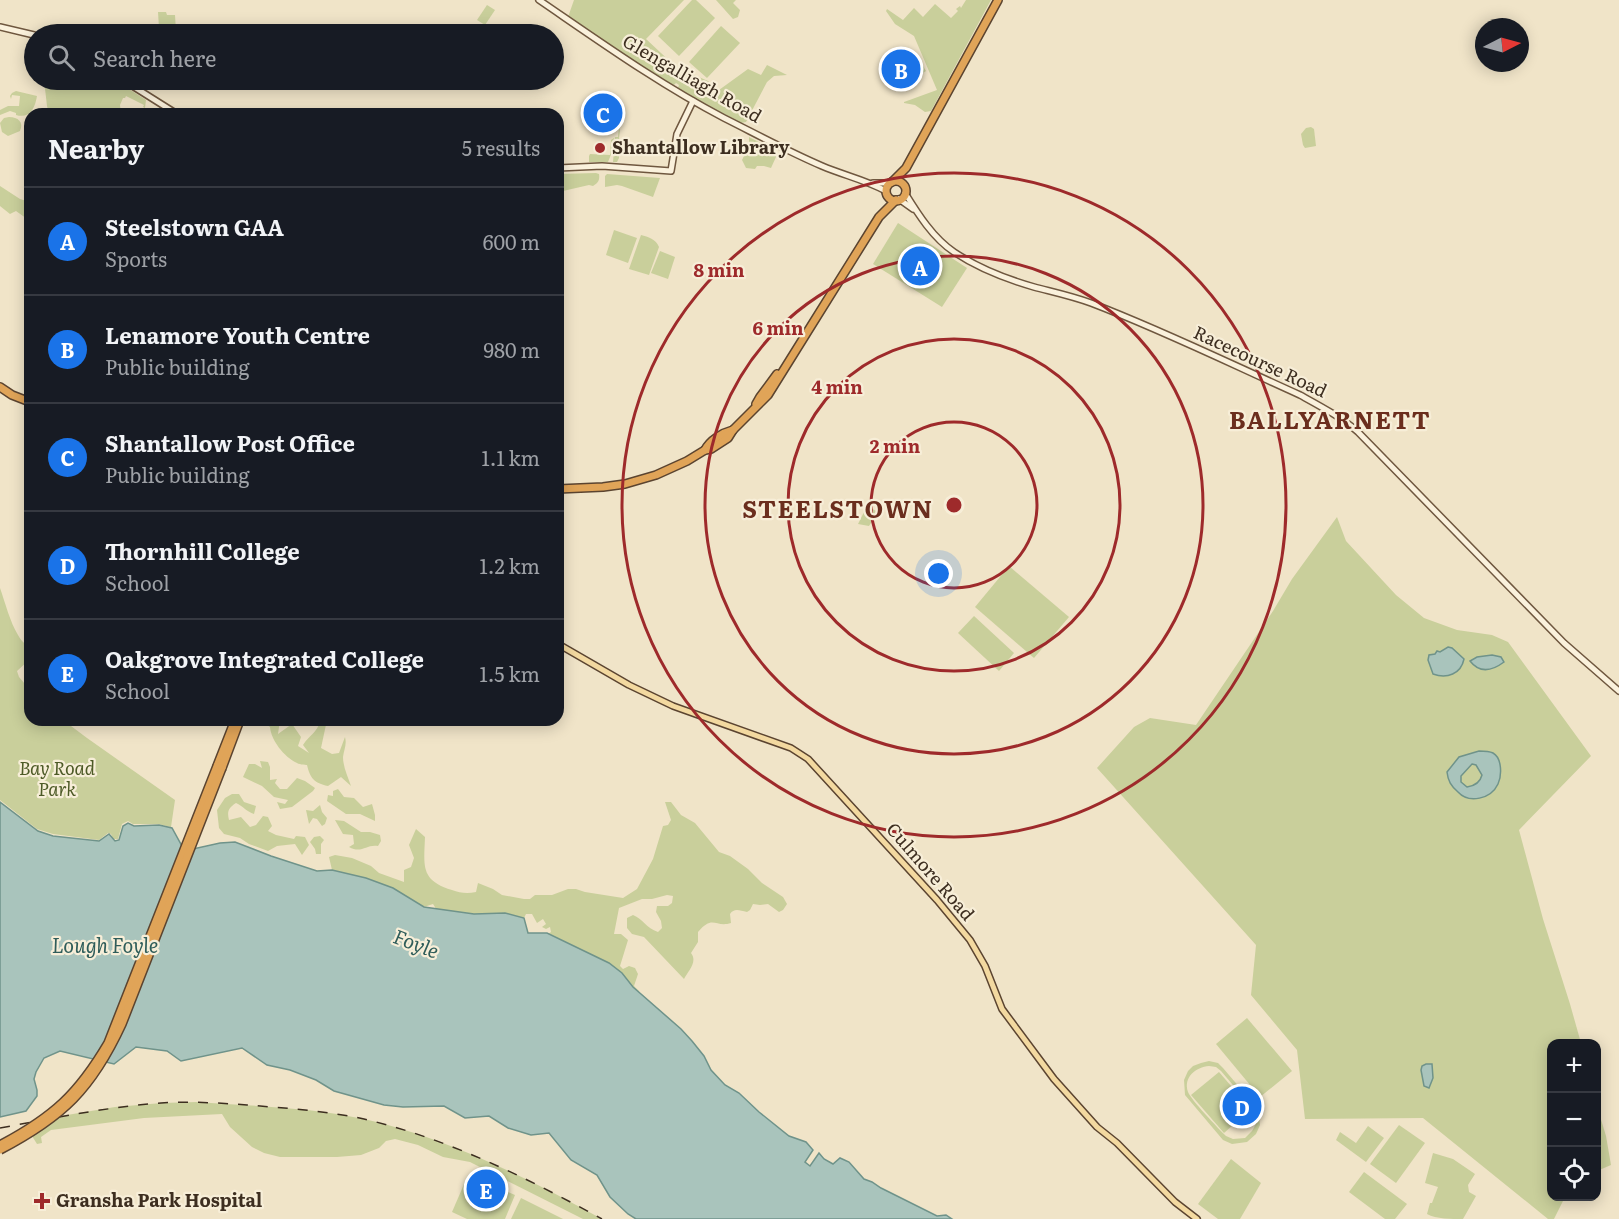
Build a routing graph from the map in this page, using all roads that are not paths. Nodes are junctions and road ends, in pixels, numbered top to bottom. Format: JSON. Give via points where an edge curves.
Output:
{"nodes":[{"id":1,"x":539,"y":0,"type":"edge"},
{"id":2,"x":998,"y":0,"type":"edge"},
{"id":3,"x":0,"y":27,"type":"edge"},
{"id":4,"x":24,"y":32,"type":"edge"},
{"id":5,"x":139,"y":90,"type":"edge"},
{"id":6,"x":695,"y":102,"type":"junction"},
{"id":7,"x":167,"y":108,"type":"edge"},
{"id":8,"x":564,"y":168,"type":"edge"},
{"id":9,"x":906,"y":168,"type":"junction"},
{"id":10,"x":891,"y":182,"type":"junction"},
{"id":11,"x":872,"y":183,"type":"junction"},
{"id":12,"x":905,"y":190,"type":"junction"},
{"id":13,"x":886,"y":192,"type":"junction"},
{"id":14,"x":898,"y":200,"type":"junction"},
{"id":15,"x":917,"y":213,"type":"junction"},
{"id":16,"x":879,"y":217,"type":"junction"},
{"id":17,"x":0,"y":387,"type":"edge"},
{"id":18,"x":24,"y":400,"type":"edge"},
{"id":19,"x":564,"y":489,"type":"edge"},
{"id":20,"x":564,"y":648,"type":"edge"},
{"id":21,"x":1619,"y":691,"type":"edge"},
{"id":22,"x":233,"y":726,"type":"edge"},
{"id":23,"x":237,"y":726,"type":"edge"},
{"id":24,"x":219,"y":767,"type":"junction"},
{"id":25,"x":0,"y":1145,"type":"edge"},
{"id":26,"x":0,"y":1150,"type":"edge"},
{"id":27,"x":1197,"y":1219,"type":"edge"}],
"edges":[{"from":1,"to":6,"type":"street","name":"Glengalliagh Road"},
{"from":2,"to":9,"type":"highway"},
{"from":3,"to":4,"type":"street"},
{"from":5,"to":7,"type":"street"},
{"from":6,"to":8,"type":"street","via":[[677,134],[670,171]]},
{"from":6,"to":11,"type":"street","name":"Glengalliagh Road","via":[[820,166]]},
{"from":9,"to":10,"type":"highway"},
{"from":9,"to":12,"type":"highway"},
{"from":10,"to":11,"type":"street","name":"Glengalliagh Road"},
{"from":10,"to":12,"type":"highway","via":[[898,181]]},
{"from":10,"to":13,"type":"highway"},
{"from":11,"to":13,"type":"street","name":"Glengalliagh Road"},
{"from":12,"to":14,"type":"highway"},
{"from":12,"to":15,"type":"street","name":"Racecourse Road"},
{"from":13,"to":14,"type":"highway","via":[[890,199]]},
{"from":13,"to":16,"type":"highway"},
{"from":14,"to":15,"type":"street","name":"Racecourse Road"},
{"from":14,"to":16,"type":"highway"},
{"from":15,"to":21,"type":"street","name":"Racecourse Road","via":[[951,251],[996,274],[1089,302],[1326,409],[1358,432],[1564,643]]},
{"from":16,"to":19,"type":"highway","via":[[768,395],[733,430],[705,450],[656,475],[625,484]]},
{"from":17,"to":18,"type":"highway"},
{"from":20,"to":27,"type":"main road","name":"Culmore Road","via":[[630,686],[791,748],[808,759],[970,940],[1002,1009],[1054,1079],[1097,1126]]},
{"from":22,"to":24,"type":"highway"},
{"from":23,"to":24,"type":"highway"},
{"from":24,"to":25,"type":"highway","bridge":true,"via":[[108,1043],[65,1101]]},
{"from":24,"to":26,"type":"highway","bridge":true,"via":[[110,1050],[90,1081],[61,1112]]}]}
